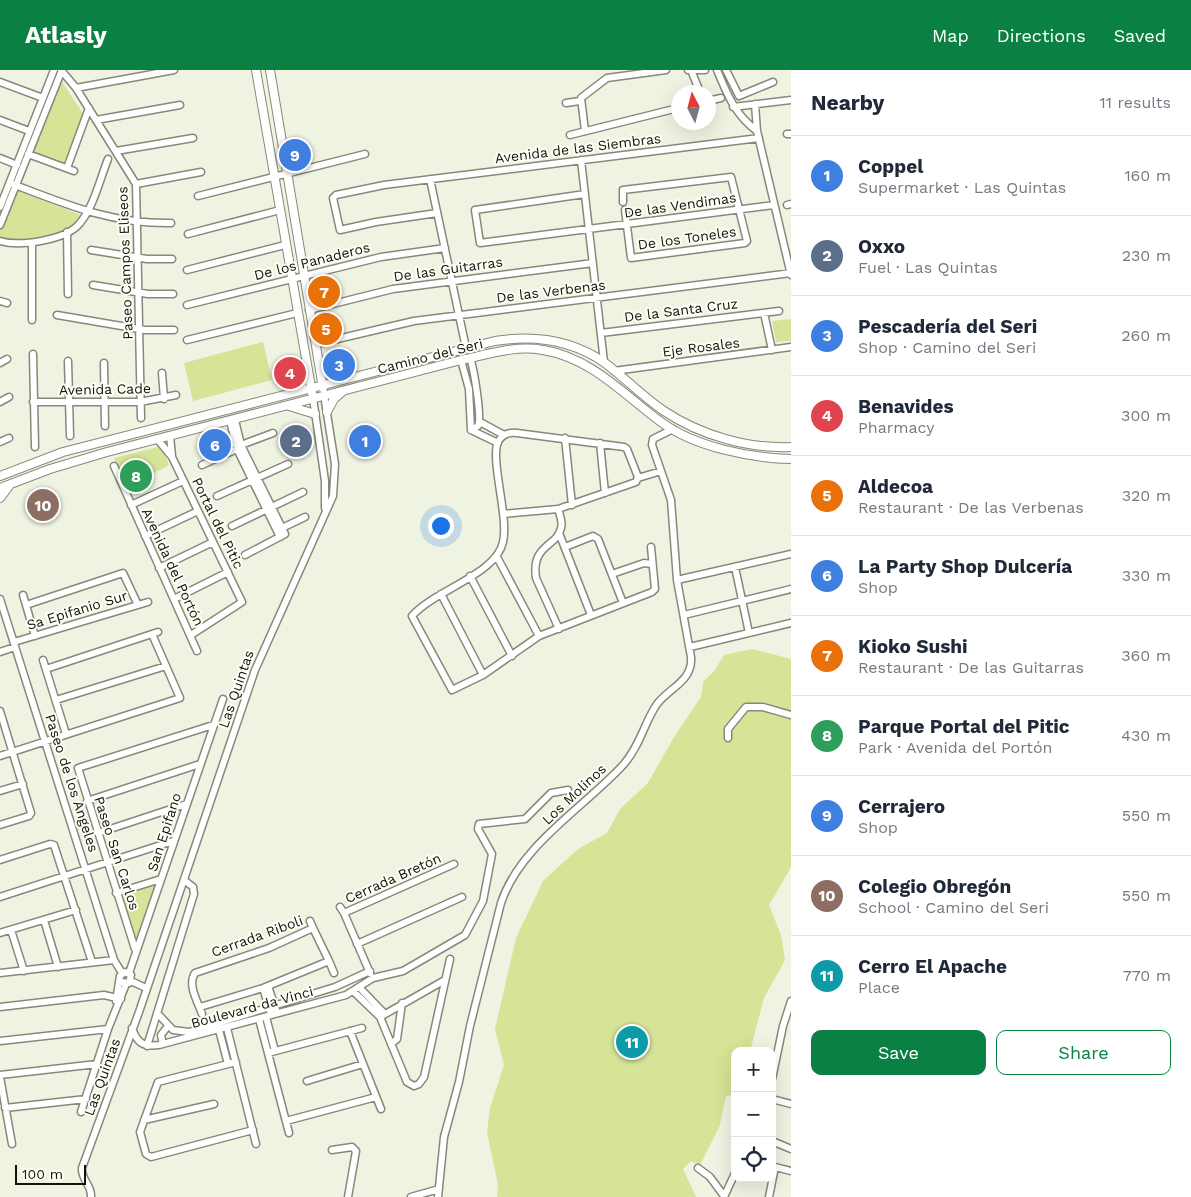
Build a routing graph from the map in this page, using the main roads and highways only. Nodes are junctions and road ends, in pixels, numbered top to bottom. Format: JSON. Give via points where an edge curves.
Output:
{"nodes":[{"id":1,"x":256,"y":70,"type":"edge"},
{"id":2,"x":270,"y":70,"type":"edge"},
{"id":3,"x":307,"y":371,"type":"junction"},
{"id":4,"x":322,"y":385,"type":"junction"},
{"id":5,"x":311,"y":388,"type":"junction"},
{"id":6,"x":343,"y":391,"type":"junction"},
{"id":7,"x":291,"y":393,"type":"junction"},
{"id":8,"x":324,"y":395,"type":"junction"},
{"id":9,"x":313,"y":398,"type":"junction"},
{"id":10,"x":287,"y":405,"type":"junction"},
{"id":11,"x":327,"y":412,"type":"road end"},
{"id":12,"x":315,"y":414,"type":"road end"},
{"id":13,"x":791,"y":447,"type":"edge"},
{"id":14,"x":791,"y":459,"type":"edge"},
{"id":15,"x":0,"y":476,"type":"edge"},
{"id":16,"x":10,"y":484,"type":"junction"},
{"id":17,"x":0,"y":488,"type":"edge"},
{"id":18,"x":0,"y":498,"type":"edge"}],
"edges":[{"from":1,"to":3,"type":"main road"},
{"from":2,"to":4,"type":"main road"},
{"from":3,"to":5,"type":"main road"},
{"from":3,"to":7,"type":"main road"},
{"from":4,"to":5,"type":"main road","name":"Camino del Seri"},
{"from":4,"to":8,"type":"main road"},
{"from":4,"to":13,"type":"main road","name":"Camino del Seri","via":[[508,339],[538,339],[574,347],[604,362],[664,412],[695,427],[754,446]]},
{"from":5,"to":7,"type":"main road","name":"Camino del Seri"},
{"from":5,"to":9,"type":"main road"},
{"from":6,"to":8,"type":"main road","name":"Camino del Seri"},
{"from":6,"to":11,"type":"main road"},
{"from":6,"to":14,"type":"main road","name":"Camino del Seri","via":[[461,360],[526,348],[568,356],[590,367],[674,430],[750,457]]},
{"from":7,"to":15,"type":"main road","name":"Camino del Seri","via":[[63,452]]},
{"from":8,"to":9,"type":"main road","name":"Camino del Seri"},
{"from":9,"to":10,"type":"main road","name":"Camino del Seri"},
{"from":10,"to":12,"type":"main road"},
{"from":10,"to":16,"type":"main road","name":"Camino del Seri","via":[[65,464]]},
{"from":16,"to":17,"type":"main road","name":"Camino del Seri"},
{"from":16,"to":18,"type":"main road"}]}
